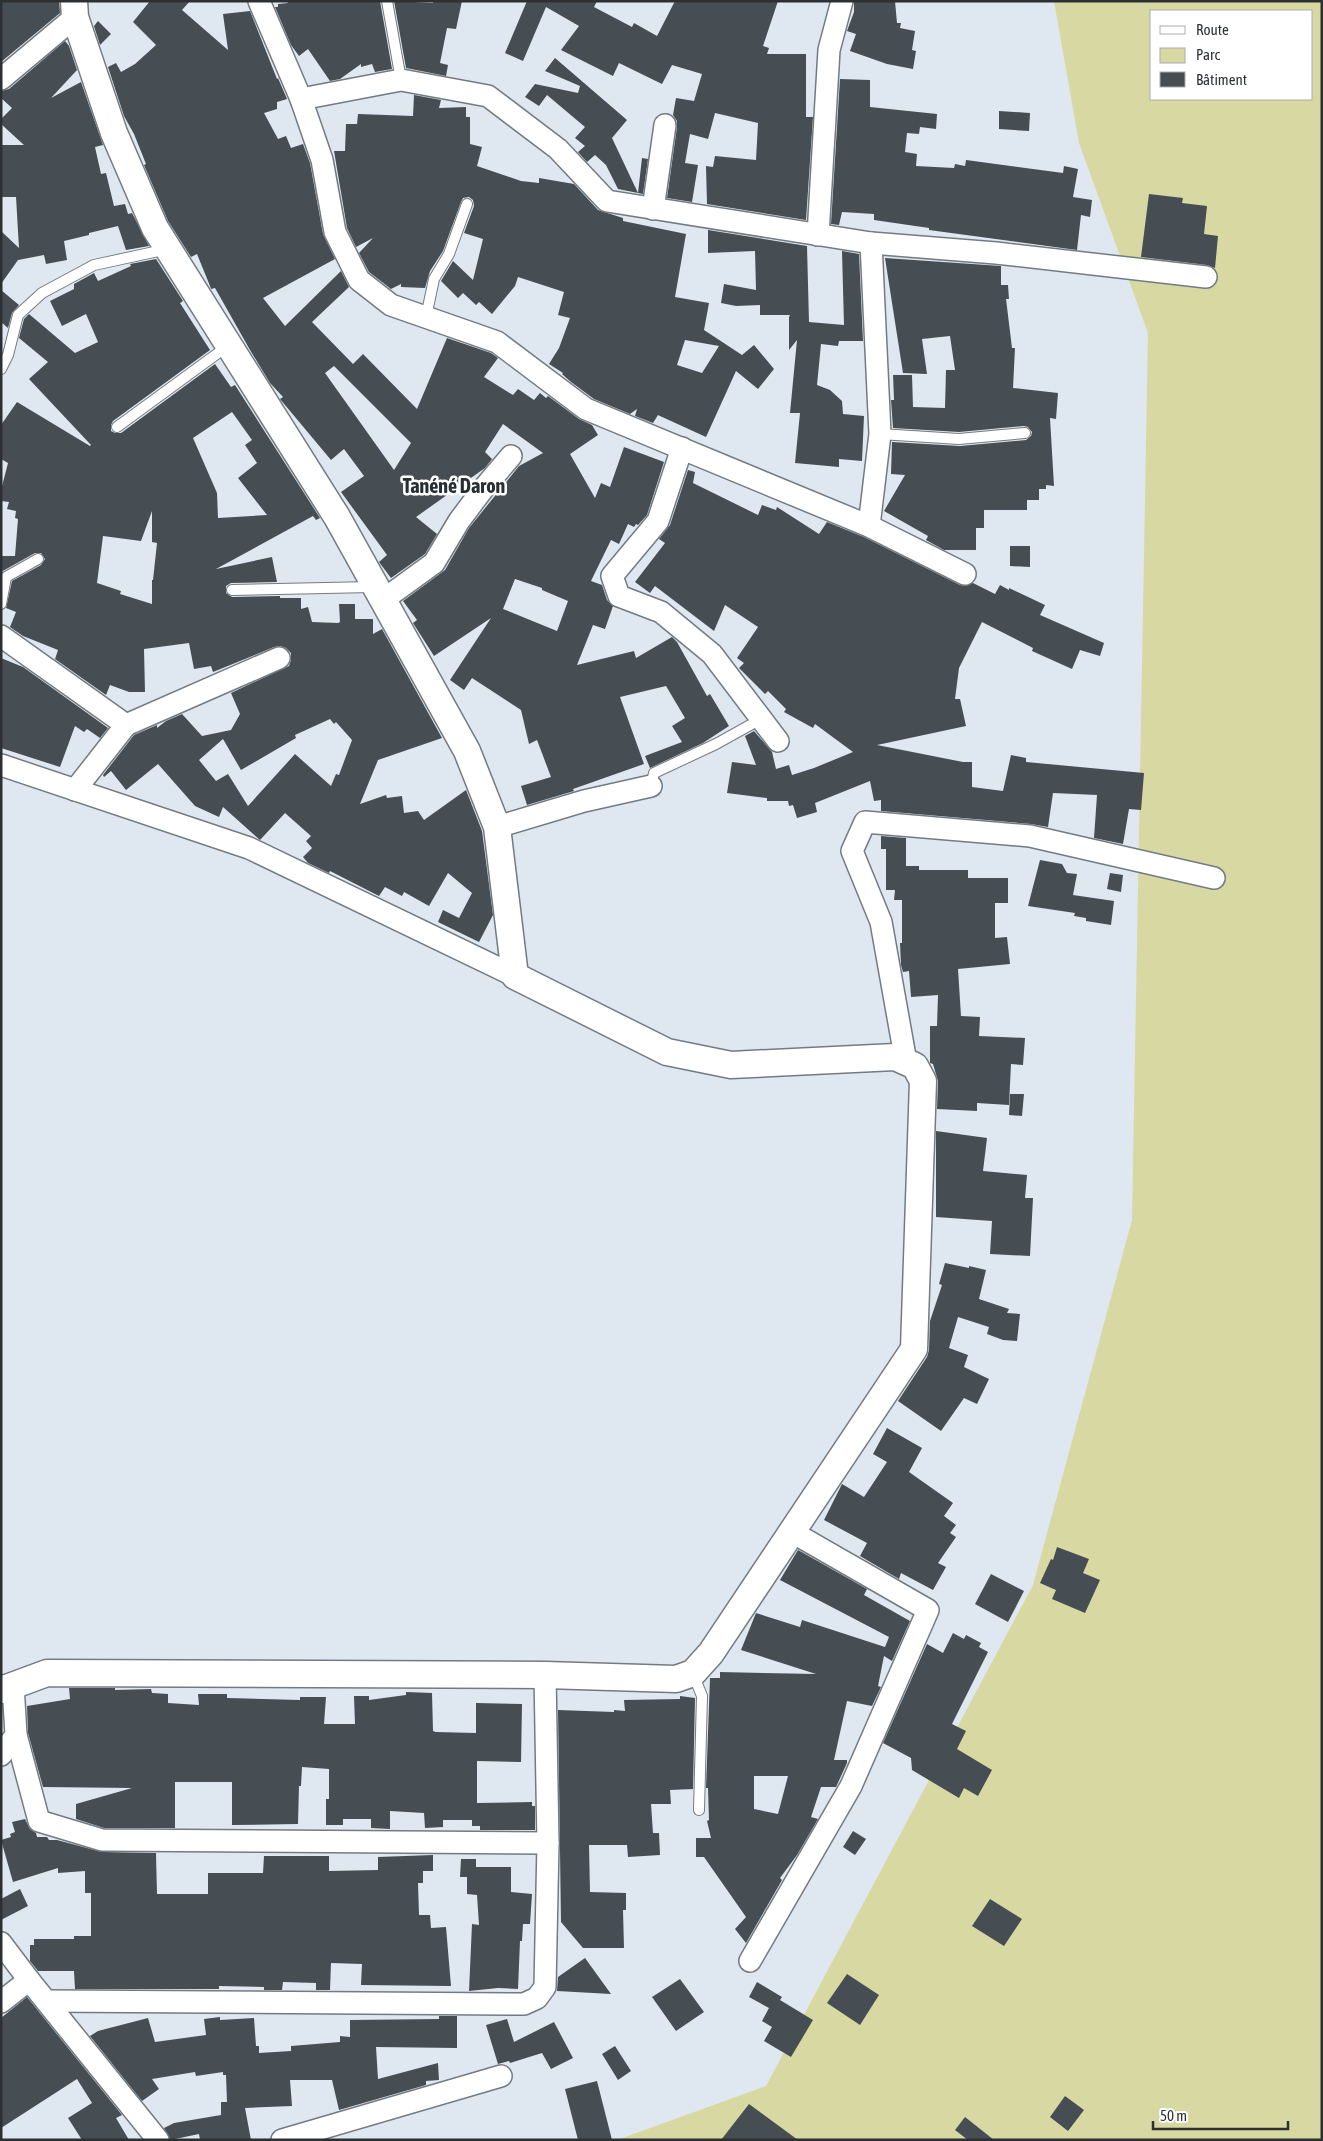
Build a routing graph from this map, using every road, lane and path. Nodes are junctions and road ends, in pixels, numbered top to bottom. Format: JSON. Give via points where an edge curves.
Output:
{"nodes":[{"id":1,"x":259,"y":1,"type":"edge"},
{"id":2,"x":387,"y":1,"type":"edge"},
{"id":3,"x":842,"y":1,"type":"edge"},
{"id":4,"x":75,"y":9,"type":"edge"},
{"id":5,"x":1,"y":79,"type":"edge"},
{"id":6,"x":401,"y":80,"type":"junction"},
{"id":7,"x":301,"y":99,"type":"junction"},
{"id":8,"x":665,"y":125,"type":"dead end"},
{"id":9,"x":467,"y":204,"type":"dead end"},
{"id":10,"x":653,"y":209,"type":"junction"},
{"id":11,"x":818,"y":235,"type":"junction"},
{"id":12,"x":871,"y":243,"type":"junction"},
{"id":13,"x":168,"y":249,"type":"junction"},
{"id":14,"x":1206,"y":277,"type":"dead end"},
{"id":15,"x":426,"y":318,"type":"junction"},
{"id":16,"x":229,"y":345,"type":"junction"},
{"id":17,"x":1,"y":369,"type":"edge"},
{"id":18,"x":117,"y":427,"type":"dead end"},
{"id":19,"x":1025,"y":433,"type":"dead end"},
{"id":20,"x":880,"y":434,"type":"junction"},
{"id":21,"x":682,"y":448,"type":"junction"},
{"id":22,"x":511,"y":456,"type":"dead end"},
{"id":23,"x":869,"y":526,"type":"junction"},
{"id":24,"x":38,"y":559,"type":"dead end"},
{"id":25,"x":964,"y":574,"type":"dead end"},
{"id":26,"x":232,"y":590,"type":"dead end"},
{"id":27,"x":380,"y":594,"type":"junction"},
{"id":28,"x":1,"y":604,"type":"edge"},
{"id":29,"x":1,"y":636,"type":"edge"},
{"id":30,"x":279,"y":658,"type":"dead end"},
{"id":31,"x":761,"y":719,"type":"junction"},
{"id":32,"x":126,"y":725,"type":"junction"},
{"id":33,"x":778,"y":741,"type":"dead end"},
{"id":34,"x":1,"y":764,"type":"edge"},
{"id":35,"x":651,"y":786,"type":"joint"},
{"id":36,"x":75,"y":790,"type":"junction"},
{"id":37,"x":498,"y":827,"type":"junction"},
{"id":38,"x":1214,"y":878,"type":"dead end"},
{"id":39,"x":515,"y":976,"type":"junction"},
{"id":40,"x":906,"y":1062,"type":"junction"},
{"id":41,"x":792,"y":1532,"type":"junction"},
{"id":42,"x":693,"y":1673,"type":"junction"},
{"id":43,"x":545,"y":1676,"type":"junction"},
{"id":44,"x":7,"y":1688,"type":"edge"},
{"id":45,"x":16,"y":1735,"type":"junction"},
{"id":46,"x":1,"y":1755,"type":"edge"},
{"id":47,"x":699,"y":1810,"type":"dead end"},
{"id":48,"x":548,"y":1843,"type":"junction"},
{"id":49,"x":1,"y":1943,"type":"edge"},
{"id":50,"x":750,"y":1961,"type":"dead end"},
{"id":51,"x":29,"y":1980,"type":"junction"},
{"id":52,"x":46,"y":2001,"type":"junction"},
{"id":53,"x":1,"y":2002,"type":"edge"},
{"id":54,"x":501,"y":2076,"type":"dead end"},
{"id":55,"x":158,"y":2140,"type":"edge"},
{"id":56,"x":282,"y":2140,"type":"edge"}],
"edges":[{"from":1,"to":7,"type":"street"},
{"from":2,"to":6,"type":"lane"},
{"from":3,"to":11,"type":"street","via":[[829,50]]},
{"from":4,"to":5,"type":"street"},
{"from":4,"to":13,"type":"street","via":[[114,133]]},
{"from":6,"to":7,"type":"street"},
{"from":6,"to":10,"type":"street","via":[[488,96],[558,149],[607,201]]},
{"from":7,"to":15,"type":"street","via":[[322,160],[335,232],[359,280],[391,305]]},
{"from":8,"to":10,"type":"street"},
{"from":9,"to":15,"type":"lane","via":[[449,254],[434,279]]},
{"from":10,"to":11,"type":"street"},
{"from":11,"to":12,"type":"street"},
{"from":12,"to":14,"type":"street","via":[[996,253]]},
{"from":12,"to":20,"type":"street"},
{"from":13,"to":16,"type":"street"},
{"from":13,"to":17,"type":"lane","via":[[94,265],[42,293],[18,315]]},
{"from":15,"to":21,"type":"street","via":[[497,342],[586,409]]},
{"from":16,"to":18,"type":"lane"},
{"from":16,"to":27,"type":"street","via":[[337,516]]},
{"from":19,"to":20,"type":"lane","via":[[959,439]]},
{"from":20,"to":23,"type":"street"},
{"from":21,"to":23,"type":"street"},
{"from":21,"to":31,"type":"street","via":[[658,521],[612,576],[619,596],[661,612],[712,654]]},
{"from":22,"to":27,"type":"street","via":[[459,521],[434,563]]},
{"from":23,"to":25,"type":"street"},
{"from":24,"to":28,"type":"lane","via":[[6,577]]},
{"from":26,"to":27,"type":"lane"},
{"from":27,"to":37,"type":"street","via":[[467,751]]},
{"from":29,"to":32,"type":"street"},
{"from":30,"to":32,"type":"street"},
{"from":31,"to":33,"type":"street"},
{"from":31,"to":35,"type":"lane","via":[[654,773]]},
{"from":32,"to":36,"type":"street"},
{"from":34,"to":36,"type":"street"},
{"from":35,"to":37,"type":"street","via":[[584,801]]},
{"from":36,"to":39,"type":"street","via":[[249,848]]},
{"from":37,"to":39,"type":"street"},
{"from":38,"to":40,"type":"street","via":[[1030,836],[865,822],[852,851],[881,922]]},
{"from":39,"to":40,"type":"street","via":[[667,1052],[731,1065],[895,1057]]},
{"from":40,"to":41,"type":"street","via":[[915,1066],[923,1081],[914,1349]]},
{"from":41,"to":42,"type":"street","via":[[711,1653]]},
{"from":41,"to":50,"type":"street","via":[[928,1610],[851,1786]]},
{"from":42,"to":43,"type":"street","via":[[676,1679]]},
{"from":42,"to":47,"type":"lane","via":[[702,1696]]},
{"from":43,"to":44,"type":"street","via":[[47,1673]]},
{"from":43,"to":48,"type":"street"},
{"from":44,"to":45,"type":"street"},
{"from":45,"to":46,"type":"street"},
{"from":45,"to":48,"type":"street","via":[[40,1821],[102,1840]]},
{"from":48,"to":52,"type":"street","via":[[545,1987],[537,1998],[524,2004]]},
{"from":49,"to":51,"type":"street"},
{"from":51,"to":52,"type":"street"},
{"from":51,"to":53,"type":"street"},
{"from":52,"to":55,"type":"street"},
{"from":54,"to":56,"type":"street"}]}
